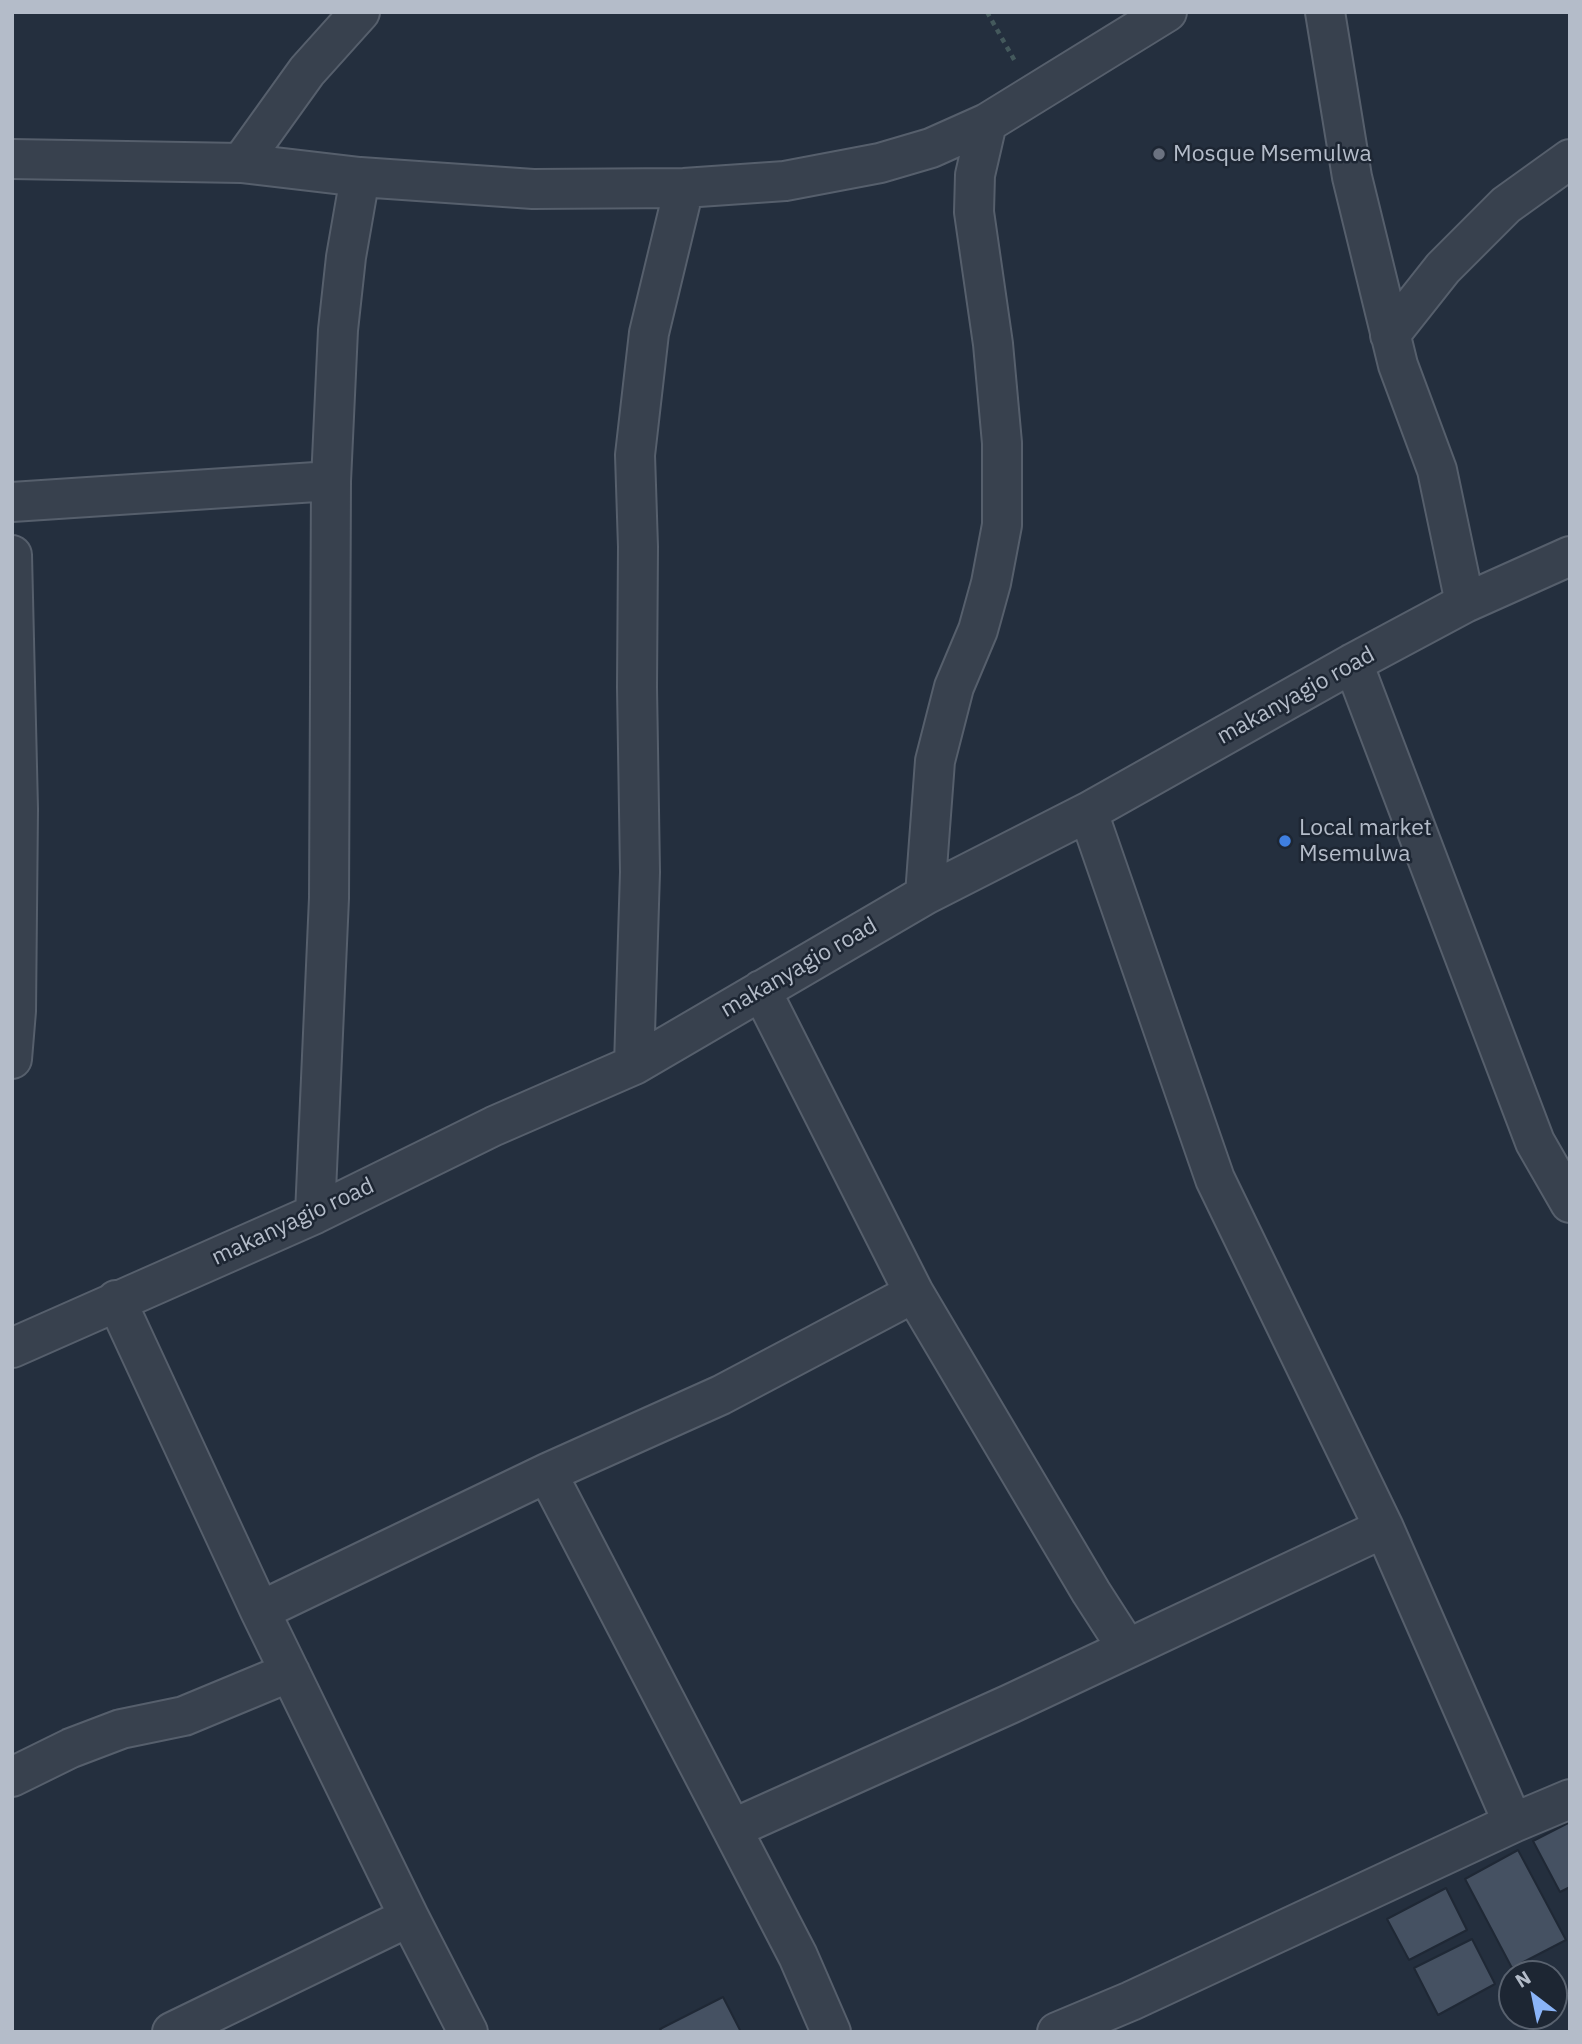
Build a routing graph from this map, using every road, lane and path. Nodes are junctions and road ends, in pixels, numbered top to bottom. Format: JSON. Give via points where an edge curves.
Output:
{"nodes":[{"id":1,"x":360,"y":12,"type":"edge"},
{"id":2,"x":987,"y":12,"type":"edge"},
{"id":3,"x":1167,"y":12,"type":"edge"},
{"id":4,"x":1325,"y":12,"type":"edge"},
{"id":5,"x":1034,"y":94,"type":"junction"},
{"id":6,"x":987,"y":123,"type":"junction"},
{"id":7,"x":12,"y":159,"type":"edge"},
{"id":8,"x":1570,"y":159,"type":"edge"},
{"id":9,"x":241,"y":163,"type":"junction"},
{"id":10,"x":360,"y":177,"type":"junction"},
{"id":11,"x":684,"y":188,"type":"junction"},
{"id":12,"x":1390,"y":334,"type":"junction"},
{"id":13,"x":331,"y":481,"type":"junction"},
{"id":14,"x":12,"y":502,"type":"edge"},
{"id":15,"x":12,"y":555,"type":"edge"},
{"id":16,"x":1570,"y":556,"type":"edge"},
{"id":17,"x":1465,"y":603,"type":"junction"},
{"id":18,"x":1353,"y":663,"type":"junction"},
{"id":19,"x":15,"y":809,"type":"edge"},
{"id":20,"x":1088,"y":812,"type":"junction"},
{"id":21,"x":925,"y":895,"type":"junction"},
{"id":22,"x":761,"y":990,"type":"junction"},
{"id":23,"x":12,"y":1059,"type":"edge"},
{"id":24,"x":634,"y":1065,"type":"junction"},
{"id":25,"x":1570,"y":1203,"type":"edge"},
{"id":26,"x":315,"y":1214,"type":"junction"},
{"id":27,"x":914,"y":1293,"type":"junction"},
{"id":28,"x":116,"y":1300,"type":"junction"},
{"id":29,"x":12,"y":1348,"type":"edge"},
{"id":30,"x":547,"y":1473,"type":"junction"},
{"id":31,"x":1384,"y":1528,"type":"junction"},
{"id":32,"x":260,"y":1611,"type":"junction"},
{"id":33,"x":1127,"y":1648,"type":"junction"},
{"id":34,"x":290,"y":1672,"type":"junction"},
{"id":35,"x":12,"y":1777,"type":"edge"},
{"id":36,"x":1570,"y":1799,"type":"edge"},
{"id":37,"x":1513,"y":1823,"type":"junction"},
{"id":38,"x":732,"y":1829,"type":"junction"},
{"id":39,"x":409,"y":1917,"type":"junction"},
{"id":40,"x":172,"y":2032,"type":"edge"},
{"id":41,"x":468,"y":2032,"type":"edge"},
{"id":42,"x":831,"y":2032,"type":"edge"},
{"id":43,"x":1057,"y":2032,"type":"edge"}],
"edges":[{"from":1,"to":9,"type":"street","via":[[307,71]]},
{"from":2,"to":5,"type":"path"},
{"from":3,"to":5,"type":"street"},
{"from":4,"to":12,"type":"street","via":[[1352,177]]},
{"from":5,"to":6,"type":"street"},
{"from":6,"to":11,"type":"street","via":[[931,148],[880,163],[785,181]]},
{"from":6,"to":21,"type":"street","via":[[975,175],[974,212],[996,369],[1002,525],[978,630],[954,687],[935,761]]},
{"from":7,"to":9,"type":"street"},
{"from":8,"to":12,"type":"street","via":[[1506,205],[1443,268]]},
{"from":9,"to":10,"type":"street"},
{"from":10,"to":11,"type":"street","via":[[533,189]]},
{"from":10,"to":13,"type":"street","via":[[338,330]]},
{"from":11,"to":24,"type":"street","via":[[649,333],[635,455],[640,872]]},
{"from":12,"to":17,"type":"street","via":[[1437,470]]},
{"from":13,"to":14,"type":"street"},
{"from":13,"to":26,"type":"street","via":[[329,898]]},
{"from":15,"to":19,"type":"street"},
{"from":16,"to":17,"type":"street","name":"makanyagio road"},
{"from":17,"to":18,"type":"street","name":"makanyagio road"},
{"from":18,"to":20,"type":"street","name":"makanyagio road"},
{"from":18,"to":25,"type":"street","via":[[1535,1142]]},
{"from":19,"to":23,"type":"street"},
{"from":20,"to":21,"type":"street","name":"makanyagio road"},
{"from":20,"to":31,"type":"street","via":[[1215,1179]]},
{"from":21,"to":22,"type":"street","name":"makanyagio road"},
{"from":22,"to":24,"type":"street","name":"makanyagio road"},
{"from":22,"to":27,"type":"street"},
{"from":24,"to":26,"type":"street","name":"makanyagio road","via":[[494,1126]]},
{"from":26,"to":28,"type":"street","name":"makanyagio road"},
{"from":27,"to":30,"type":"street","via":[[721,1395]]},
{"from":27,"to":33,"type":"street"},
{"from":28,"to":29,"type":"street","name":"makanyagio road"},
{"from":28,"to":32,"type":"street"},
{"from":30,"to":32,"type":"street"},
{"from":30,"to":38,"type":"street"},
{"from":31,"to":33,"type":"street"},
{"from":31,"to":37,"type":"street"},
{"from":32,"to":34,"type":"street"},
{"from":33,"to":38,"type":"street"},
{"from":34,"to":35,"type":"street","via":[[184,1716],[121,1729]]},
{"from":34,"to":39,"type":"street"},
{"from":36,"to":37,"type":"street"},
{"from":37,"to":43,"type":"street"},
{"from":38,"to":42,"type":"street","via":[[798,1956]]},
{"from":39,"to":40,"type":"street"},
{"from":39,"to":41,"type":"street"}]}
